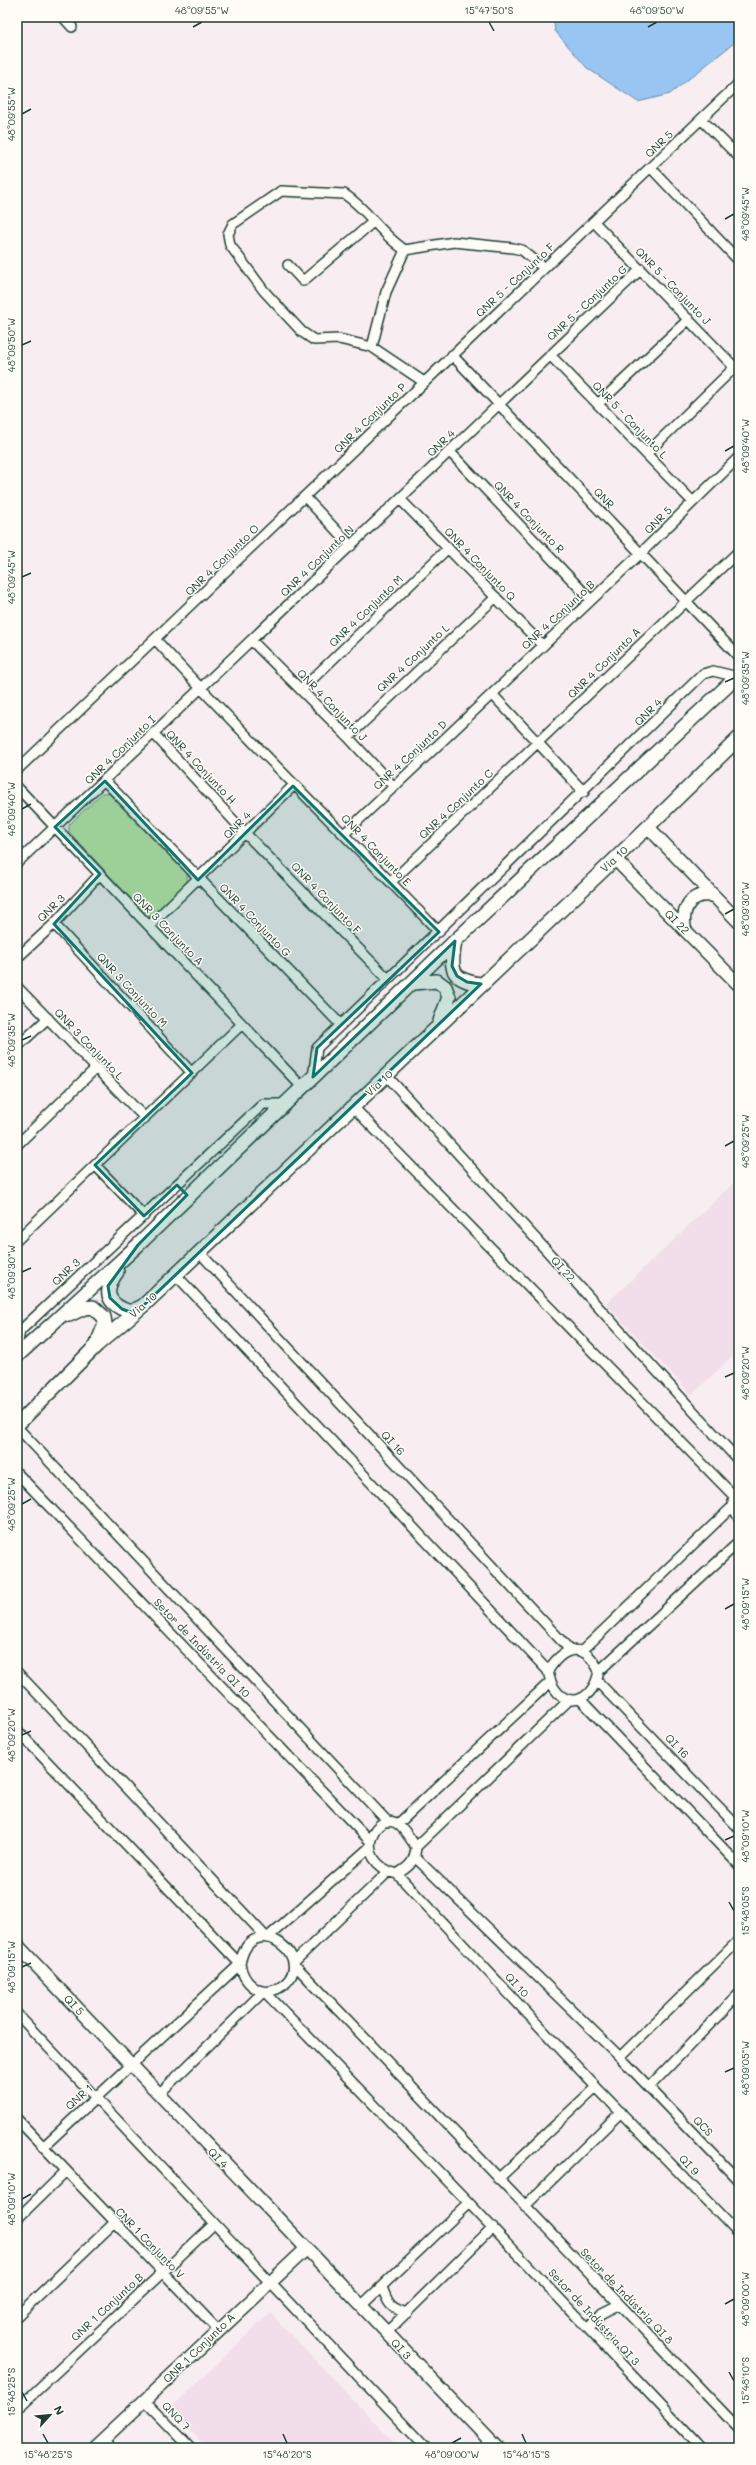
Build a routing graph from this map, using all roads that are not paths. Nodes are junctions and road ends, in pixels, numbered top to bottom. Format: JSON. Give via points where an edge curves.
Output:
{"nodes":[{"id":1,"x":63,"y":17,"type":"edge"},
{"id":2,"x":72,"y":27,"type":"dead end"},
{"id":3,"x":739,"y":83,"type":"edge"},
{"id":4,"x":702,"y":120,"type":"junction"},
{"id":5,"x":739,"y":157,"type":"edge"},
{"id":6,"x":651,"y":168,"type":"junction"},
{"id":7,"x":373,"y":222,"type":"junction"},
{"id":8,"x":594,"y":222,"type":"junction"},
{"id":9,"x":405,"y":250,"type":"junction"},
{"id":10,"x":739,"y":261,"type":"edge"},
{"id":11,"x":288,"y":265,"type":"dead end"},
{"id":12,"x":544,"y":268,"type":"junction"},
{"id":13,"x":641,"y":269,"type":"junction"},
{"id":14,"x":689,"y":319,"type":"junction"},
{"id":15,"x":372,"y":347,"type":"junction"},
{"id":16,"x":452,"y":355,"type":"junction"},
{"id":17,"x":550,"y":355,"type":"junction"},
{"id":18,"x":738,"y":367,"type":"edge"},
{"id":19,"x":424,"y":382,"type":"junction"},
{"id":20,"x":598,"y":404,"type":"junction"},
{"id":21,"x":498,"y":405,"type":"junction"},
{"id":22,"x":449,"y":452,"type":"junction"},
{"id":23,"x":646,"y":454,"type":"junction"},
{"id":24,"x":739,"y":457,"type":"edge"},
{"id":25,"x":305,"y":497,"type":"junction"},
{"id":26,"x":400,"y":499,"type":"junction"},
{"id":27,"x":693,"y":502,"type":"junction"},
{"id":28,"x":351,"y":546,"type":"junction"},
{"id":29,"x":448,"y":548,"type":"junction"},
{"id":30,"x":739,"y":551,"type":"edge"},
{"id":31,"x":640,"y":554,"type":"junction"},
{"id":32,"x":496,"y":597,"type":"junction"},
{"id":33,"x":591,"y":600,"type":"junction"},
{"id":34,"x":686,"y":602,"type":"junction"},
{"id":35,"x":156,"y":639,"type":"junction"},
{"id":36,"x":252,"y":641,"type":"junction"},
{"id":37,"x":543,"y":646,"type":"junction"},
{"id":38,"x":739,"y":658,"type":"edge"},
{"id":39,"x":738,"y":676,"type":"edge"},
{"id":40,"x":200,"y":689,"type":"junction"},
{"id":41,"x":301,"y":690,"type":"junction"},
{"id":42,"x":492,"y":694,"type":"junction"},
{"id":43,"x":154,"y":734,"type":"junction"},
{"id":44,"x":348,"y":737,"type":"junction"},
{"id":45,"x":739,"y":738,"type":"edge"},
{"id":46,"x":538,"y":743,"type":"junction"},
{"id":47,"x":17,"y":770,"type":"edge"},
{"id":48,"x":105,"y":781,"type":"junction"},
{"id":49,"x":293,"y":786,"type":"junction"},
{"id":50,"x":17,"y":787,"type":"edge"},
{"id":51,"x":394,"y":787,"type":"junction"},
{"id":52,"x":584,"y":792,"type":"junction"},
{"id":53,"x":55,"y":827,"type":"junction"},
{"id":54,"x":648,"y":827,"type":"junction"},
{"id":55,"x":246,"y":834,"type":"junction"},
{"id":56,"x":344,"y":834,"type":"junction"},
{"id":57,"x":615,"y":859,"type":"junction"},
{"id":58,"x":17,"y":863,"type":"edge"},
{"id":59,"x":100,"y":874,"type":"junction"},
{"id":60,"x":198,"y":880,"type":"junction"},
{"id":61,"x":390,"y":882,"type":"junction"},
{"id":62,"x":714,"y":896,"type":"junction"},
{"id":63,"x":739,"y":922,"type":"edge"},
{"id":64,"x":54,"y":924,"type":"junction"},
{"id":65,"x":149,"y":926,"type":"junction"},
{"id":66,"x":685,"y":930,"type":"junction"},
{"id":67,"x":439,"y":932,"type":"junction"},
{"id":68,"x":455,"y":941,"type":"junction"},
{"id":69,"x":17,"y":958,"type":"edge"},
{"id":70,"x":388,"y":979,"type":"junction"},
{"id":71,"x":413,"y":983,"type":"junction"},
{"id":72,"x":481,"y":984,"type":"junction"},
{"id":73,"x":739,"y":985,"type":"edge"},
{"id":74,"x":17,"y":987,"type":"edge"},
{"id":75,"x":48,"y":1018,"type":"junction"},
{"id":76,"x":242,"y":1024,"type":"junction"},
{"id":77,"x":341,"y":1025,"type":"junction"},
{"id":78,"x":438,"y":1026,"type":"junction"},
{"id":79,"x":17,"y":1048,"type":"edge"},
{"id":80,"x":96,"y":1068,"type":"junction"},
{"id":81,"x":192,"y":1073,"type":"junction"},
{"id":82,"x":386,"y":1076,"type":"junction"},
{"id":83,"x":313,"y":1077,"type":"junction"},
{"id":84,"x":302,"y":1087,"type":"junction"},
{"id":85,"x":284,"y":1104,"type":"junction"},
{"id":86,"x":353,"y":1107,"type":"junction"},
{"id":87,"x":144,"y":1118,"type":"junction"},
{"id":88,"x":17,"y":1144,"type":"edge"},
{"id":89,"x":96,"y":1165,"type":"junction"},
{"id":90,"x":144,"y":1216,"type":"junction"},
{"id":91,"x":17,"y":1240,"type":"edge"},
{"id":92,"x":138,"y":1245,"type":"junction"},
{"id":93,"x":200,"y":1253,"type":"junction"},
{"id":94,"x":176,"y":1275,"type":"junction"},
{"id":95,"x":145,"y":1304,"type":"junction"},
{"id":96,"x":60,"y":1319,"type":"junction"},
{"id":97,"x":96,"y":1345,"type":"junction"},
{"id":98,"x":19,"y":1354,"type":"edge"},
{"id":99,"x":17,"y":1426,"type":"edge"},
{"id":100,"x":739,"y":1461,"type":"edge"},
{"id":101,"x":17,"y":1473,"type":"edge"},
{"id":102,"x":736,"y":1492,"type":"edge"},
{"id":103,"x":732,"y":1507,"type":"junction"},
{"id":104,"x":739,"y":1518,"type":"edge"},
{"id":105,"x":739,"y":1542,"type":"edge"},
{"id":106,"x":570,"y":1650,"type":"junction"},
{"id":107,"x":582,"y":1651,"type":"junction"},
{"id":108,"x":548,"y":1671,"type":"junction"},
{"id":109,"x":599,"y":1671,"type":"junction"},
{"id":110,"x":17,"y":1672,"type":"edge"},
{"id":111,"x":597,"y":1681,"type":"junction"},
{"id":112,"x":550,"y":1682,"type":"junction"},
{"id":113,"x":580,"y":1699,"type":"junction"},
{"id":114,"x":568,"y":1701,"type":"junction"},
{"id":115,"x":17,"y":1730,"type":"edge"},
{"id":116,"x":388,"y":1822,"type":"junction"},
{"id":117,"x":398,"y":1824,"type":"junction"},
{"id":118,"x":739,"y":1828,"type":"edge"},
{"id":119,"x":369,"y":1844,"type":"junction"},
{"id":120,"x":416,"y":1847,"type":"junction"},
{"id":121,"x":416,"y":1858,"type":"junction"},
{"id":122,"x":739,"y":1865,"type":"edge"},
{"id":123,"x":393,"y":1873,"type":"junction"},
{"id":124,"x":267,"y":1938,"type":"junction"},
{"id":125,"x":739,"y":1940,"type":"edge"},
{"id":126,"x":17,"y":1945,"type":"edge"},
{"id":127,"x":293,"y":1963,"type":"junction"},
{"id":128,"x":240,"y":1964,"type":"junction"},
{"id":129,"x":264,"y":1991,"type":"junction"},
{"id":130,"x":739,"y":1994,"type":"edge"},
{"id":131,"x":17,"y":2014,"type":"edge"},
{"id":132,"x":620,"y":2057,"type":"junction"},
{"id":133,"x":131,"y":2066,"type":"junction"},
{"id":134,"x":649,"y":2087,"type":"junction"},
{"id":135,"x":596,"y":2088,"type":"junction"},
{"id":136,"x":159,"y":2094,"type":"junction"},
{"id":137,"x":96,"y":2097,"type":"junction"},
{"id":138,"x":621,"y":2112,"type":"junction"},
{"id":139,"x":18,"y":2122,"type":"edge"},
{"id":140,"x":43,"y":2147,"type":"junction"},
{"id":141,"x":66,"y":2171,"type":"junction"},
{"id":142,"x":498,"y":2180,"type":"junction"},
{"id":143,"x":739,"y":2181,"type":"edge"},
{"id":144,"x":469,"y":2203,"type":"junction"},
{"id":145,"x":525,"y":2206,"type":"junction"},
{"id":146,"x":17,"y":2219,"type":"edge"},
{"id":147,"x":114,"y":2223,"type":"junction"},
{"id":148,"x":214,"y":2224,"type":"junction"},
{"id":149,"x":492,"y":2227,"type":"junction"},
{"id":150,"x":739,"y":2234,"type":"edge"},
{"id":151,"x":305,"y":2250,"type":"junction"},
{"id":152,"x":162,"y":2272,"type":"junction"},
{"id":153,"x":269,"y":2283,"type":"junction"},
{"id":154,"x":382,"y":2287,"type":"junction"},
{"id":155,"x":618,"y":2305,"type":"junction"},
{"id":156,"x":362,"y":2306,"type":"junction"},
{"id":157,"x":408,"y":2313,"type":"junction"},
{"id":158,"x":17,"y":2316,"type":"edge"},
{"id":159,"x":218,"y":2330,"type":"junction"},
{"id":160,"x":589,"y":2330,"type":"junction"},
{"id":161,"x":386,"y":2333,"type":"junction"},
{"id":162,"x":145,"y":2401,"type":"junction"},
{"id":163,"x":17,"y":2409,"type":"edge"},
{"id":164,"x":739,"y":2429,"type":"edge"},
{"id":165,"x":103,"y":2445,"type":"edge"},
{"id":166,"x":191,"y":2448,"type":"edge"},
{"id":167,"x":426,"y":2448,"type":"edge"},
{"id":168,"x":497,"y":2448,"type":"edge"},
{"id":169,"x":701,"y":2448,"type":"edge"}],
"edges":[{"from":1,"to":2,"type":"street"},
{"from":3,"to":4,"type":"street"},
{"from":4,"to":5,"type":"street"},
{"from":4,"to":6,"type":"street","name":"QNR 5"},
{"from":6,"to":8,"type":"street","name":"QNR 5"},
{"from":6,"to":10,"type":"street"},
{"from":7,"to":9,"type":"street","via":[[391,241]]},
{"from":7,"to":11,"type":"street","via":[[303,280]]},
{"from":7,"to":15,"type":"street","via":[[344,194],[281,191],[233,224],[228,234],[230,245],[264,291],[302,332],[314,340],[340,339]]},
{"from":8,"to":12,"type":"street","name":"QNR 5 - Conjunto F"},
{"from":8,"to":13,"type":"street","name":"QNR 5 - Conjunto J"},
{"from":9,"to":12,"type":"street","via":[[454,242],[513,248],[522,250]]},
{"from":9,"to":15,"type":"street","via":[[386,292]]},
{"from":12,"to":16,"type":"street","name":"QNR 5 - Conjunto F"},
{"from":13,"to":14,"type":"street","name":"QNR 5 - Conjunto J"},
{"from":13,"to":17,"type":"street","name":"QNR 5 - Conjunto G"},
{"from":14,"to":18,"type":"street","name":"QNR 5 - Conjunto J"},
{"from":14,"to":20,"type":"street"},
{"from":15,"to":19,"type":"street"},
{"from":16,"to":19,"type":"street","name":"QNR 4 Conjunto P"},
{"from":16,"to":21,"type":"street","name":"QNR"},
{"from":17,"to":20,"type":"street","name":"QNR 5 - Conjunto L"},
{"from":17,"to":21,"type":"street"},
{"from":18,"to":23,"type":"street"},
{"from":19,"to":25,"type":"street","name":"QNR 4 Conjunto P"},
{"from":20,"to":23,"type":"street","name":"QNR 5 - Conjunto L"},
{"from":21,"to":22,"type":"street","name":"QNR 4"},
{"from":21,"to":31,"type":"street","name":"QNR"},
{"from":22,"to":26,"type":"street","name":"QNR 4"},
{"from":22,"to":33,"type":"street","name":"QNR 4 Conjunto R"},
{"from":23,"to":27,"type":"street","name":"QNR 5 - Conjunto L"},
{"from":24,"to":27,"type":"street","name":"QNR 5"},
{"from":25,"to":28,"type":"street"},
{"from":25,"to":35,"type":"street","name":"QNR 4 Conjunto O"},
{"from":26,"to":28,"type":"street","name":"QNR 4 Conjunto N"},
{"from":26,"to":29,"type":"street","name":"QNR 4 Conjunto Q"},
{"from":27,"to":31,"type":"street","name":"QNR 5"},
{"from":28,"to":36,"type":"street","name":"QNR 4 Conjunto N"},
{"from":29,"to":32,"type":"street","name":"QNR 4 Conjunto Q"},
{"from":29,"to":41,"type":"street","name":"QNR 4 Conjunto M"},
{"from":30,"to":34,"type":"street","name":"QNR 4 Conjunto A"},
{"from":31,"to":33,"type":"street","name":"QNR 4 Conjunto B"},
{"from":31,"to":34,"type":"street","name":"QNR"},
{"from":32,"to":37,"type":"street","name":"QNR 4 Conjunto Q"},
{"from":32,"to":44,"type":"street","name":"QNR 4 Conjunto L"},
{"from":33,"to":37,"type":"street","name":"QNR 4 Conjunto B"},
{"from":34,"to":38,"type":"street","name":"QNR"},
{"from":34,"to":46,"type":"street","name":"QNR 4 Conjunto A"},
{"from":35,"to":40,"type":"street"},
{"from":35,"to":47,"type":"street"},
{"from":36,"to":40,"type":"street"},
{"from":36,"to":41,"type":"street","name":"QNR 4 Conjunto J"},
{"from":37,"to":42,"type":"street","name":"QNR 4 Conjunto B"},
{"from":39,"to":52,"type":"street","name":"QNR 4","via":[[713,671],[703,674]]},
{"from":39,"to":68,"type":"main road"},
{"from":40,"to":43,"type":"street","name":"QNR 4 Conjunto I"},
{"from":40,"to":49,"type":"street"},
{"from":41,"to":44,"type":"street","name":"QNR 4 Conjunto J"},
{"from":42,"to":46,"type":"street"},
{"from":42,"to":51,"type":"street","name":"QNR 4 Conjunto D"},
{"from":43,"to":48,"type":"street","name":"QNR 4 Conjunto I"},
{"from":43,"to":55,"type":"street","name":"QNR 4 Conjunto H"},
{"from":44,"to":51,"type":"street","name":"QNR 4 Conjunto J"},
{"from":45,"to":54,"type":"main road","name":"Via 10"},
{"from":46,"to":52,"type":"street"},
{"from":46,"to":61,"type":"street","name":"QNR 4 Conjunto C"},
{"from":48,"to":53,"type":"street","name":"QNR 4 Conjunto I"},
{"from":48,"to":60,"type":"street"},
{"from":49,"to":55,"type":"street","name":"QNR 4"},
{"from":49,"to":56,"type":"street","name":"QNR 4 Conjunto E"},
{"from":50,"to":53,"type":"street","name":"QNR 3 Conjunto A"},
{"from":51,"to":56,"type":"street","name":"QNR 4 Conjunto D"},
{"from":52,"to":67,"type":"street","name":"QNR 4"},
{"from":53,"to":58,"type":"street","name":"QNR 4 Conjunto I"},
{"from":53,"to":59,"type":"street","name":"QNR 3 Conjunto A"},
{"from":54,"to":57,"type":"main road","name":"Via 10"},
{"from":54,"to":62,"type":"street"},
{"from":55,"to":60,"type":"street","name":"QNR 4"},
{"from":55,"to":70,"type":"street","name":"QNR 4 Conjunto F"},
{"from":56,"to":61,"type":"street","name":"QNR 4 Conjunto E"},
{"from":57,"to":66,"type":"street","name":"QI 22"},
{"from":57,"to":72,"type":"main road","name":"Via 10"},
{"from":59,"to":64,"type":"street","name":"QNR 3"},
{"from":59,"to":65,"type":"street","name":"QNR 3 Conjunto A"},
{"from":60,"to":65,"type":"street"},
{"from":60,"to":77,"type":"street","name":"QNR 4 Conjunto G"},
{"from":61,"to":67,"type":"street","name":"QNR 4 Conjunto E"},
{"from":62,"to":63,"type":"street"},
{"from":62,"to":66,"type":"street","via":[[702,895],[691,899],[687,904],[683,921]]},
{"from":64,"to":69,"type":"street","name":"QNR 3"},
{"from":64,"to":81,"type":"street","name":"QNR 3 Conjunto M"},
{"from":65,"to":76,"type":"street","name":"QNR 3 Conjunto A"},
{"from":66,"to":73,"type":"street","name":"QI 22"},
{"from":67,"to":70,"type":"street","name":"QNR 4"},
{"from":68,"to":71,"type":"main road"},
{"from":68,"to":72,"type":"main road","via":[[452,966],[457,976],[467,982]]},
{"from":70,"to":77,"type":"street","name":"QNR 4"},
{"from":71,"to":78,"type":"main road","via":[[437,981],[448,992],[448,1003]]},
{"from":71,"to":83,"type":"main road"},
{"from":72,"to":78,"type":"main road","name":"Via 10"},
{"from":74,"to":75,"type":"street","name":"QNR 3 Conjunto L"},
{"from":75,"to":79,"type":"street"},
{"from":75,"to":80,"type":"street","name":"QNR 3 Conjunto L"},
{"from":76,"to":81,"type":"street"},
{"from":76,"to":84,"type":"street","name":"QNR 3 Conjunto A"},
{"from":77,"to":83,"type":"street","name":"QNR 4","via":[[317,1048]]},
{"from":78,"to":82,"type":"main road","name":"Via 10"},
{"from":80,"to":87,"type":"street","name":"QNR 3 Conjunto L"},
{"from":80,"to":88,"type":"street"},
{"from":81,"to":87,"type":"street"},
{"from":82,"to":86,"type":"main road","name":"Via 10"},
{"from":82,"to":100,"type":"street","name":"QI 22"},
{"from":83,"to":84,"type":"main road"},
{"from":84,"to":85,"type":"main road"},
{"from":85,"to":90,"type":"street","name":"QNR 3","via":[[263,1104]]},
{"from":85,"to":92,"type":"main road"},
{"from":86,"to":93,"type":"main road","name":"Via 10"},
{"from":86,"to":102,"type":"street"},
{"from":87,"to":89,"type":"street"},
{"from":89,"to":90,"type":"street"},
{"from":89,"to":91,"type":"street"},
{"from":90,"to":98,"type":"street","name":"QNR 3","via":[[20,1331]]},
{"from":92,"to":95,"type":"main road","via":[[114,1276],[107,1292],[114,1304],[130,1312]]},
{"from":92,"to":96,"type":"main road"},
{"from":93,"to":94,"type":"main road","name":"Via 10"},
{"from":93,"to":106,"type":"street","name":"QI 16"},
{"from":94,"to":95,"type":"main road","name":"Via 10"},
{"from":94,"to":108,"type":"street"},
{"from":95,"to":97,"type":"main road","name":"Via 10"},
{"from":96,"to":97,"type":"main road","via":[[84,1308],[93,1307],[99,1311],[104,1317],[104,1330]]},
{"from":96,"to":98,"type":"main road"},
{"from":97,"to":99,"type":"main road","name":"Via 10"},
{"from":99,"to":116,"type":"street"},
{"from":101,"to":119,"type":"street","name":"Setor de Indústria QI 10"},
{"from":102,"to":103,"type":"street"},
{"from":103,"to":104,"type":"street"},
{"from":103,"to":107,"type":"street"},
{"from":105,"to":109,"type":"street"},
{"from":106,"to":107,"type":"street"},
{"from":106,"to":108,"type":"street","via":[[556,1658]]},
{"from":107,"to":109,"type":"street","via":[[593,1658]]},
{"from":108,"to":112,"type":"street"},
{"from":109,"to":111,"type":"street"},
{"from":110,"to":124,"type":"street"},
{"from":111,"to":113,"type":"street","via":[[591,1691]]},
{"from":111,"to":118,"type":"street","name":"QI 16"},
{"from":112,"to":114,"type":"street","via":[[555,1692]]},
{"from":112,"to":117,"type":"street"},
{"from":113,"to":114,"type":"street"},
{"from":113,"to":122,"type":"street"},
{"from":114,"to":120,"type":"street"},
{"from":115,"to":128,"type":"street"},
{"from":116,"to":117,"type":"street"},
{"from":116,"to":119,"type":"street","via":[[376,1828]]},
{"from":117,"to":120,"type":"street"},
{"from":119,"to":123,"type":"street","via":[[377,1863]]},
{"from":119,"to":124,"type":"street"},
{"from":120,"to":121,"type":"street"},
{"from":121,"to":123,"type":"street","via":[[408,1868]]},
{"from":121,"to":132,"type":"street","name":"QCS"},
{"from":123,"to":127,"type":"street"},
{"from":123,"to":135,"type":"street","name":"QI 10"},
{"from":124,"to":127,"type":"street","via":[[285,1945]]},
{"from":124,"to":128,"type":"street","via":[[255,1940],[247,1946]]},
{"from":125,"to":132,"type":"street"},
{"from":126,"to":133,"type":"street","name":"QI 5"},
{"from":127,"to":129,"type":"street","via":[[291,1975],[284,1984],[275,1990]]},
{"from":127,"to":142,"type":"street","name":"Setor de Indústria QI 8"},
{"from":128,"to":129,"type":"street","via":[[246,1982]]},
{"from":128,"to":133,"type":"street","name":"QNR 1"},
{"from":129,"to":136,"type":"street"},
{"from":129,"to":144,"type":"street","name":"Setor de Indústria QI 3"},
{"from":130,"to":134,"type":"street"},
{"from":131,"to":137,"type":"street"},
{"from":132,"to":134,"type":"street","name":"QCS"},
{"from":133,"to":136,"type":"street","name":"QI 4"},
{"from":133,"to":137,"type":"street","name":"QNR 1"},
{"from":134,"to":143,"type":"street","name":"QCS"},
{"from":135,"to":138,"type":"street","name":"QI 10"},
{"from":135,"to":142,"type":"street"},
{"from":136,"to":151,"type":"street","name":"QI 4"},
{"from":137,"to":140,"type":"street","name":"QNR 1"},
{"from":137,"to":148,"type":"street"},
{"from":138,"to":145,"type":"street"},
{"from":138,"to":150,"type":"street","name":"QI 9"},
{"from":139,"to":140,"type":"street"},
{"from":140,"to":141,"type":"street"},
{"from":141,"to":146,"type":"street"},
{"from":141,"to":147,"type":"street","name":"CNR 1 Conjunto V"},
{"from":142,"to":145,"type":"street","name":"Setor de Indústria QI 8"},
{"from":144,"to":149,"type":"street","name":"Setor de Indústria QI 3"},
{"from":144,"to":154,"type":"street"},
{"from":145,"to":155,"type":"street","name":"Setor de Indústria QI 8"},
{"from":147,"to":152,"type":"street","name":"CNR 1 Conjunto V"},
{"from":147,"to":158,"type":"street"},
{"from":148,"to":152,"type":"street","name":"QNR 1 Conjunto B"},
{"from":148,"to":153,"type":"street"},
{"from":149,"to":157,"type":"street"},
{"from":149,"to":160,"type":"street","name":"Setor de Indústria QI 3"},
{"from":151,"to":153,"type":"street","name":"QNR 1 Conjunto A"},
{"from":151,"to":156,"type":"street","name":"QI 3"},
{"from":152,"to":159,"type":"street","name":"CNR 1 Conjunto V"},
{"from":152,"to":163,"type":"street","name":"QNR 1 Conjunto B"},
{"from":153,"to":159,"type":"street","name":"QNR 1 Conjunto A"},
{"from":153,"to":167,"type":"street"},
{"from":154,"to":156,"type":"street"},
{"from":154,"to":157,"type":"street","via":[[387,2302],[395,2310]]},
{"from":155,"to":160,"type":"street","via":[[602,2313]]},
{"from":155,"to":164,"type":"street","name":"Setor de Indústria QI 8"},
{"from":156,"to":161,"type":"street","name":"QI 3"},
{"from":157,"to":161,"type":"street"},
{"from":159,"to":162,"type":"street","name":"QNR 1 Conjunto A"},
{"from":160,"to":169,"type":"street","name":"Setor de Indústria QI 3"},
{"from":161,"to":168,"type":"street","name":"QI 3"},
{"from":162,"to":165,"type":"street","name":"QNR 1 Conjunto A"},
{"from":162,"to":166,"type":"street","name":"QNQ 7"}]}
